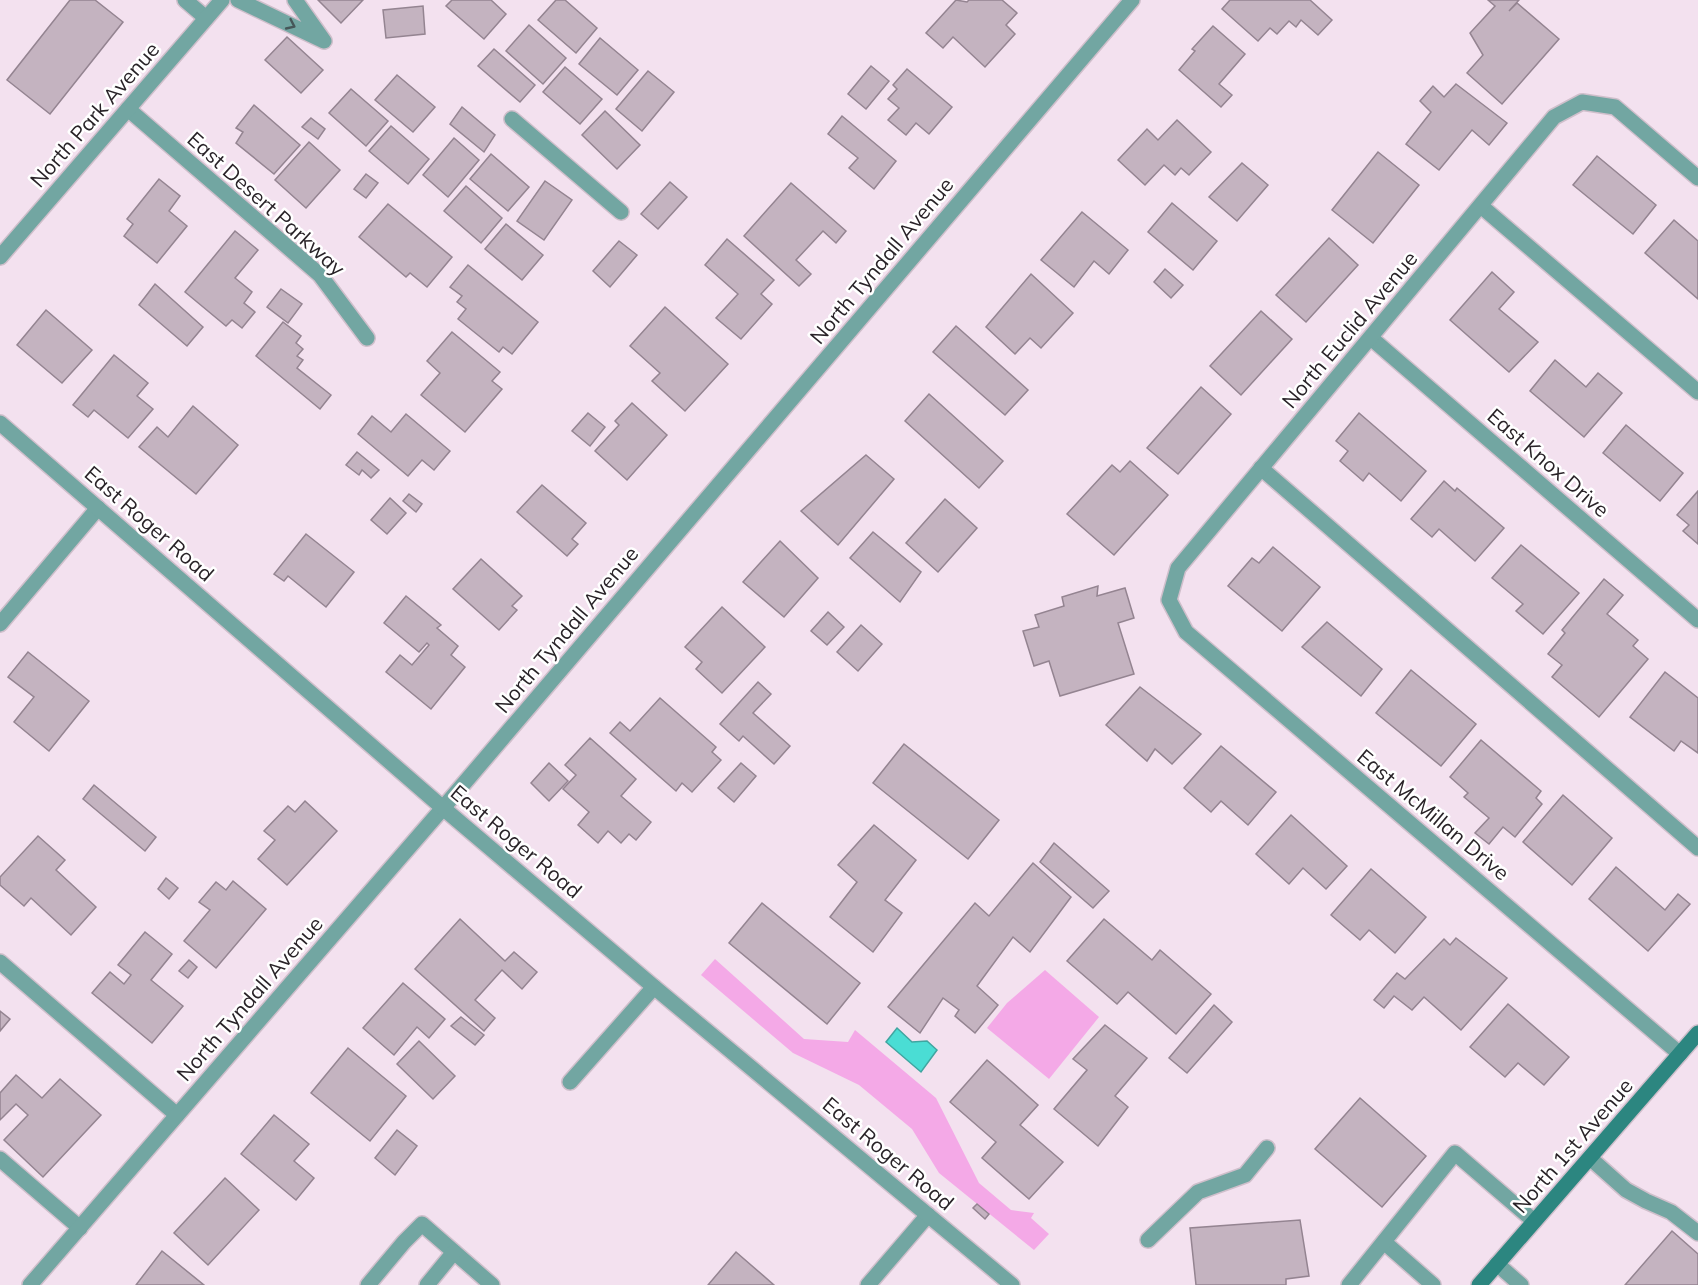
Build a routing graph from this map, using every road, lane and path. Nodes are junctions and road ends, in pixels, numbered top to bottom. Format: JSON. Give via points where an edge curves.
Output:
{"nodes":[{"id":1,"x":184,"y":0,"type":"edge"},
{"id":2,"x":222,"y":0,"type":"edge"},
{"id":3,"x":238,"y":0,"type":"edge"},
{"id":4,"x":295,"y":0,"type":"edge"},
{"id":5,"x":1132,"y":0,"type":"edge"},
{"id":6,"x":206,"y":18,"type":"junction"},
{"id":7,"x":128,"y":109,"type":"junction"},
{"id":8,"x":513,"y":119,"type":"dead end"},
{"id":9,"x":1698,"y":178,"type":"edge"},
{"id":10,"x":1481,"y":206,"type":"junction"},
{"id":11,"x":621,"y":212,"type":"dead end"},
{"id":12,"x":0,"y":257,"type":"edge"},
{"id":13,"x":367,"y":338,"type":"dead end"},
{"id":14,"x":1371,"y":338,"type":"junction"},
{"id":15,"x":1698,"y":392,"type":"edge"},
{"id":16,"x":0,"y":423,"type":"edge"},
{"id":17,"x":1262,"y":468,"type":"junction"},
{"id":18,"x":98,"y":508,"type":"junction"},
{"id":19,"x":1169,"y":600,"type":"joint"},
{"id":20,"x":1698,"y":620,"type":"edge"},
{"id":21,"x":0,"y":624,"type":"edge"},
{"id":22,"x":443,"y":808,"type":"junction"},
{"id":23,"x":1698,"y":848,"type":"edge"},
{"id":24,"x":0,"y":962,"type":"edge"},
{"id":25,"x":654,"y":987,"type":"junction"},
{"id":26,"x":1698,"y":1033,"type":"edge"},
{"id":27,"x":1680,"y":1054,"type":"junction"},
{"id":28,"x":570,"y":1082,"type":"dead end"},
{"id":29,"x":177,"y":1115,"type":"junction"},
{"id":30,"x":1268,"y":1148,"type":"dead end"},
{"id":31,"x":1590,"y":1158,"type":"junction"},
{"id":32,"x":0,"y":1159,"type":"edge"},
{"id":33,"x":928,"y":1215,"type":"junction"},
{"id":34,"x":1534,"y":1221,"type":"junction"},
{"id":35,"x":80,"y":1228,"type":"junction"},
{"id":36,"x":1698,"y":1233,"type":"edge"},
{"id":37,"x":1148,"y":1240,"type":"dead end"},
{"id":38,"x":1384,"y":1242,"type":"junction"},
{"id":39,"x":454,"y":1252,"type":"junction"},
{"id":40,"x":1497,"y":1264,"type":"junction"},
{"id":41,"x":30,"y":1285,"type":"edge"},
{"id":42,"x":368,"y":1285,"type":"edge"},
{"id":43,"x":427,"y":1285,"type":"edge"},
{"id":44,"x":492,"y":1285,"type":"edge"},
{"id":45,"x":868,"y":1285,"type":"edge"},
{"id":46,"x":1012,"y":1285,"type":"edge"},
{"id":47,"x":1349,"y":1285,"type":"edge"},
{"id":48,"x":1433,"y":1285,"type":"edge"},
{"id":49,"x":1479,"y":1285,"type":"edge"},
{"id":50,"x":1521,"y":1285,"type":"edge"}],
"edges":[{"from":1,"to":6,"type":"street"},
{"from":2,"to":6,"type":"street","name":"North Park Avenue"},
{"from":3,"to":4,"type":"street","one_way":true,"via":[[324,41]]},
{"from":5,"to":22,"type":"street","name":"North Tyndall Avenue"},
{"from":6,"to":7,"type":"street","name":"North Park Avenue"},
{"from":7,"to":12,"type":"street","name":"North Park Avenue"},
{"from":7,"to":13,"type":"street","name":"East Desert Parkway","via":[[320,275]]},
{"from":8,"to":11,"type":"street"},
{"from":9,"to":10,"type":"street","name":"North Euclid Avenue","via":[[1615,107],[1582,102],[1554,117]]},
{"from":10,"to":14,"type":"street","name":"North Euclid Avenue"},
{"from":10,"to":15,"type":"street"},
{"from":14,"to":17,"type":"street","name":"North Euclid Avenue"},
{"from":14,"to":20,"type":"street","name":"East Knox Drive"},
{"from":16,"to":18,"type":"street","name":"East Roger Road"},
{"from":17,"to":19,"type":"street","name":"North Euclid Avenue","via":[[1178,568]]},
{"from":17,"to":23,"type":"street"},
{"from":18,"to":21,"type":"street"},
{"from":18,"to":22,"type":"street","name":"East Roger Road"},
{"from":19,"to":27,"type":"street","name":"East McMillan Drive","via":[[1186,632]]},
{"from":22,"to":25,"type":"street","name":"East Roger Road"},
{"from":22,"to":29,"type":"street","name":"North Tyndall Avenue"},
{"from":24,"to":29,"type":"street"},
{"from":25,"to":28,"type":"street"},
{"from":25,"to":33,"type":"street","name":"East Roger Road"},
{"from":26,"to":27,"type":"main road","name":"North 1st Avenue"},
{"from":27,"to":31,"type":"main road","name":"North 1st Avenue"},
{"from":29,"to":35,"type":"street","name":"North Tyndall Avenue"},
{"from":30,"to":37,"type":"street","via":[[1245,1175],[1198,1192]]},
{"from":31,"to":34,"type":"main road","name":"North 1st Avenue"},
{"from":31,"to":36,"type":"street","via":[[1626,1190],[1671,1212]]},
{"from":32,"to":35,"type":"street"},
{"from":33,"to":45,"type":"street"},
{"from":33,"to":46,"type":"street","name":"East Roger Road"},
{"from":34,"to":38,"type":"street","via":[[1455,1153]]},
{"from":34,"to":40,"type":"main road","name":"North 1st Avenue"},
{"from":35,"to":41,"type":"street","name":"North Tyndall Avenue"},
{"from":38,"to":47,"type":"street"},
{"from":38,"to":48,"type":"street"},
{"from":39,"to":42,"type":"street","via":[[422,1224]]},
{"from":39,"to":43,"type":"street"},
{"from":39,"to":44,"type":"street"},
{"from":40,"to":49,"type":"main road","name":"North 1st Avenue"},
{"from":40,"to":50,"type":"street"}]}
